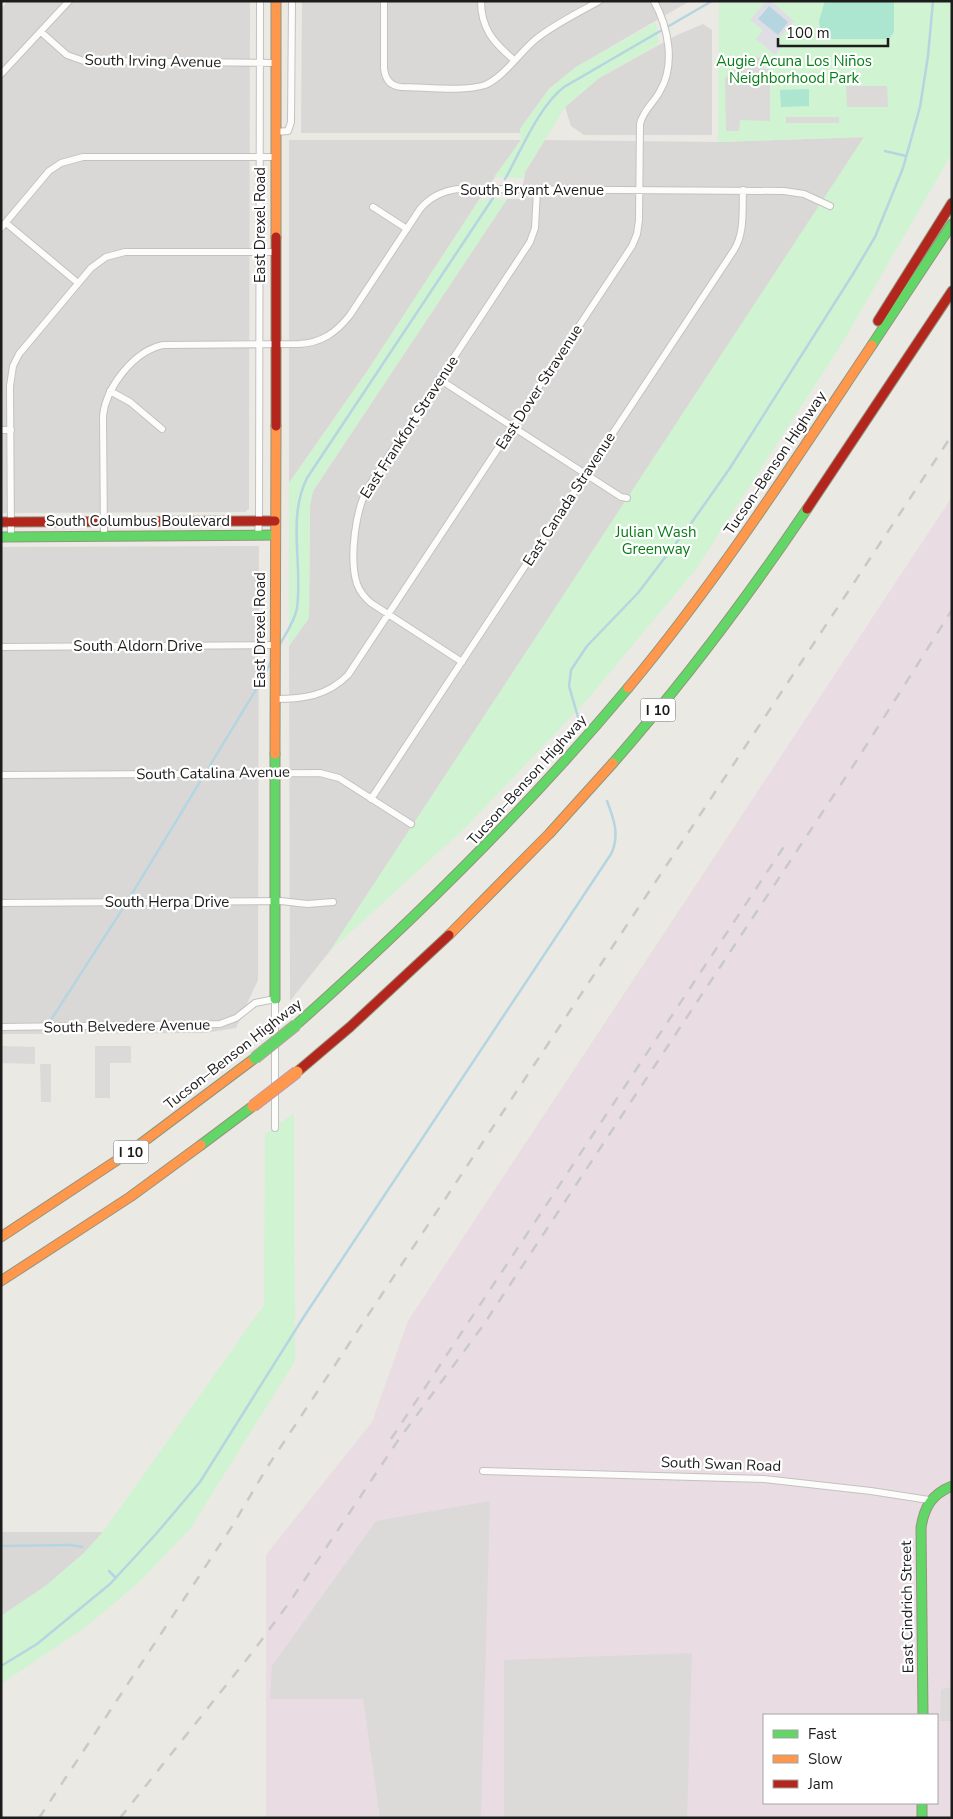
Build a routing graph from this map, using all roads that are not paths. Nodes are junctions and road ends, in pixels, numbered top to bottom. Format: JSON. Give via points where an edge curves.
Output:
{"nodes":[{"id":1,"x":69,"y":1,"type":"edge"},
{"id":2,"x":260,"y":1,"type":"edge"},
{"id":3,"x":276,"y":1,"type":"edge"},
{"id":4,"x":292,"y":1,"type":"edge"},
{"id":5,"x":384,"y":1,"type":"edge"},
{"id":6,"x":481,"y":1,"type":"edge"},
{"id":7,"x":599,"y":1,"type":"edge"},
{"id":8,"x":654,"y":1,"type":"edge"},
{"id":9,"x":590,"y":3,"type":"edge"},
{"id":10,"x":41,"y":32,"type":"junction"},
{"id":11,"x":514,"y":60,"type":"junction"},
{"id":12,"x":260,"y":63,"type":"junction"},
{"id":13,"x":275,"y":63,"type":"junction"},
{"id":14,"x":1,"y":74,"type":"edge"},
{"id":15,"x":275,"y":132,"type":"junction"},
{"id":16,"x":260,"y":157,"type":"junction"},
{"id":17,"x":275,"y":157,"type":"junction"},
{"id":18,"x":536,"y":190,"type":"junction"},
{"id":19,"x":639,"y":190,"type":"junction"},
{"id":20,"x":743,"y":190,"type":"junction"},
{"id":21,"x":952,"y":202,"type":"edge"},
{"id":22,"x":830,"y":206,"type":"dead end"},
{"id":23,"x":373,"y":207,"type":"dead end"},
{"id":24,"x":952,"y":224,"type":"edge"},
{"id":25,"x":3,"y":225,"type":"edge"},
{"id":26,"x":407,"y":229,"type":"junction"},
{"id":27,"x":260,"y":252,"type":"junction"},
{"id":28,"x":276,"y":252,"type":"junction"},
{"id":29,"x":78,"y":283,"type":"junction"},
{"id":30,"x":952,"y":291,"type":"edge"},
{"id":31,"x":260,"y":344,"type":"junction"},
{"id":32,"x":275,"y":344,"type":"junction"},
{"id":33,"x":439,"y":379,"type":"junction"},
{"id":34,"x":110,"y":391,"type":"junction"},
{"id":35,"x":513,"y":426,"type":"junction"},
{"id":36,"x":162,"y":429,"type":"dead end"},
{"id":37,"x":1,"y":430,"type":"edge"},
{"id":38,"x":11,"y":430,"type":"junction"},
{"id":39,"x":585,"y":475,"type":"junction"},
{"id":40,"x":627,"y":498,"type":"dead end"},
{"id":41,"x":756,"y":519,"type":"junction"},
{"id":42,"x":259,"y":521,"type":"junction"},
{"id":43,"x":275,"y":521,"type":"junction"},
{"id":44,"x":6,"y":522,"type":"edge"},
{"id":45,"x":104,"y":522,"type":"junction"},
{"id":46,"x":258,"y":535,"type":"junction"},
{"id":47,"x":275,"y":535,"type":"junction"},
{"id":48,"x":104,"y":536,"type":"junction"},
{"id":49,"x":6,"y":537,"type":"edge"},
{"id":50,"x":388,"y":615,"type":"junction"},
{"id":51,"x":275,"y":645,"type":"junction"},
{"id":52,"x":1,"y":647,"type":"edge"},
{"id":53,"x":462,"y":662,"type":"junction"},
{"id":54,"x":275,"y":699,"type":"junction"},
{"id":55,"x":275,"y":773,"type":"junction"},
{"id":56,"x":1,"y":775,"type":"edge"},
{"id":57,"x":371,"y":799,"type":"junction"},
{"id":58,"x":412,"y":824,"type":"dead end"},
{"id":59,"x":275,"y":901,"type":"junction"},
{"id":60,"x":333,"y":902,"type":"dead end"},
{"id":61,"x":1,"y":903,"type":"edge"},
{"id":62,"x":275,"y":1000,"type":"junction"},
{"id":63,"x":1,"y":1027,"type":"edge"},
{"id":64,"x":275,"y":1128,"type":"dead end"},
{"id":65,"x":1,"y":1238,"type":"edge"},
{"id":66,"x":1,"y":1281,"type":"edge"},
{"id":67,"x":483,"y":1471,"type":"dead end"},
{"id":68,"x":952,"y":1486,"type":"edge"},
{"id":69,"x":929,"y":1500,"type":"junction"},
{"id":70,"x":923,"y":1714,"type":"edge"},
{"id":71,"x":922,"y":1804,"type":"edge"},
{"id":72,"x":922,"y":1818,"type":"edge"}],
"edges":[{"from":1,"to":10,"type":"street"},
{"from":2,"to":12,"type":"street","name":"East Drexel Road"},
{"from":3,"to":13,"type":"main road","name":"East Drexel Road"},
{"from":4,"to":15,"type":"street","via":[[292,122],[288,131]]},
{"from":5,"to":11,"type":"street","via":[[384,68],[388,82],[394,86],[474,87],[494,80]]},
{"from":6,"to":11,"type":"street","via":[[483,21],[490,36]]},
{"from":7,"to":9,"type":"street"},
{"from":8,"to":19,"type":"street","name":"East Dover Stravenue","via":[[668,36],[667,69],[662,87],[640,120]]},
{"from":9,"to":11,"type":"street","via":[[546,32]]},
{"from":10,"to":12,"type":"street","name":"South Irving Avenue","via":[[67,55],[84,62]]},
{"from":10,"to":14,"type":"street"},
{"from":12,"to":13,"type":"street","name":"South Irving Avenue"},
{"from":12,"to":16,"type":"street","name":"East Drexel Road"},
{"from":13,"to":15,"type":"main road","name":"East Drexel Road"},
{"from":15,"to":17,"type":"main road","name":"East Drexel Road"},
{"from":16,"to":17,"type":"street"},
{"from":16,"to":25,"type":"street","via":[[83,157],[69,160],[49,171]]},
{"from":16,"to":27,"type":"street","name":"East Drexel Road"},
{"from":17,"to":28,"type":"main road","name":"East Drexel Road"},
{"from":18,"to":19,"type":"street","name":"South Bryant Avenue"},
{"from":18,"to":26,"type":"street","name":"South Bryant Avenue","via":[[458,189],[444,192],[430,198]]},
{"from":18,"to":33,"type":"street","name":"East Frankfort Stravenue","via":[[535,228],[530,242]]},
{"from":19,"to":20,"type":"street","name":"South Bryant Avenue"},
{"from":19,"to":35,"type":"street","name":"East Dover Stravenue","via":[[639,227],[632,246]]},
{"from":20,"to":22,"type":"street","name":"South Bryant Avenue","via":[[799,193]]},
{"from":20,"to":39,"type":"street","name":"East Canada Stravenue","via":[[742,230],[738,244]]},
{"from":21,"to":41,"type":"main road"},
{"from":23,"to":26,"type":"street"},
{"from":24,"to":41,"type":"main road","name":"Tucson–Benson Highway","number":"I 10"},
{"from":25,"to":29,"type":"street"},
{"from":26,"to":32,"type":"street","name":"South Bryant Avenue","via":[[350,316],[336,331],[314,342]]},
{"from":27,"to":28,"type":"street"},
{"from":27,"to":29,"type":"street","via":[[118,252],[95,264]]},
{"from":27,"to":31,"type":"street","name":"East Drexel Road"},
{"from":28,"to":32,"type":"main road","name":"East Drexel Road"},
{"from":29,"to":38,"type":"street","via":[[16,360],[10,382]]},
{"from":30,"to":66,"type":"main road","number":"I 10","bridge":true,"via":[[759,579],[622,754],[550,834],[385,996],[297,1072],[130,1197]]},
{"from":31,"to":32,"type":"street","name":"South Bryant Avenue"},
{"from":31,"to":34,"type":"street","name":"South Bryant Avenue","via":[[156,347],[138,357]]},
{"from":31,"to":42,"type":"street","name":"East Drexel Road"},
{"from":32,"to":43,"type":"main road","name":"East Drexel Road"},
{"from":33,"to":35,"type":"street"},
{"from":33,"to":50,"type":"street","name":"East Frankfort Stravenue","via":[[369,486],[357,516],[356,581],[366,598]]},
{"from":34,"to":36,"type":"street","via":[[130,402]]},
{"from":34,"to":45,"type":"street","via":[[103,416]]},
{"from":35,"to":39,"type":"street"},
{"from":35,"to":50,"type":"street","name":"East Dover Stravenue"},
{"from":37,"to":38,"type":"street"},
{"from":38,"to":44,"type":"street"},
{"from":39,"to":40,"type":"street"},
{"from":39,"to":53,"type":"street","name":"East Canada Stravenue"},
{"from":41,"to":65,"type":"main road","name":"Tucson–Benson Highway","number":"I 10","bridge":true,"via":[[659,650],[558,770],[421,912],[368,962],[254,1058],[136,1148]]},
{"from":42,"to":43,"type":"main road","name":"South Columbus Boulevard"},
{"from":42,"to":45,"type":"main road","name":"South Columbus Boulevard"},
{"from":42,"to":46,"type":"street","name":"East Drexel Road"},
{"from":43,"to":47,"type":"main road","name":"East Drexel Road"},
{"from":44,"to":45,"type":"main road","name":"South Columbus Boulevard"},
{"from":44,"to":49,"type":"street"},
{"from":45,"to":48,"type":"street"},
{"from":46,"to":47,"type":"main road","name":"South Columbus Boulevard"},
{"from":46,"to":48,"type":"main road","name":"South Columbus Boulevard"},
{"from":47,"to":51,"type":"main road","name":"East Drexel Road"},
{"from":48,"to":49,"type":"main road","name":"South Columbus Boulevard"},
{"from":50,"to":53,"type":"street","name":"East Frankfort Stravenue"},
{"from":50,"to":54,"type":"street","name":"East Dover Stravenue","via":[[348,675],[334,687],[310,697]]},
{"from":51,"to":52,"type":"street","name":"South Aldorn Drive"},
{"from":51,"to":54,"type":"main road","name":"East Drexel Road"},
{"from":53,"to":57,"type":"street","name":"East Canada Stravenue"},
{"from":54,"to":55,"type":"main road","name":"East Drexel Road"},
{"from":55,"to":56,"type":"street","name":"South Catalina Avenue"},
{"from":55,"to":57,"type":"street","name":"South Catalina Avenue","via":[[327,774]]},
{"from":55,"to":59,"type":"main road","name":"East Drexel Road"},
{"from":57,"to":58,"type":"street","name":"South Catalina Avenue"},
{"from":59,"to":60,"type":"street","name":"South Herpa Drive"},
{"from":59,"to":61,"type":"street","name":"South Herpa Drive"},
{"from":59,"to":62,"type":"main road","name":"East Drexel Road"},
{"from":62,"to":63,"type":"street","name":"South Belvedere Avenue","via":[[255,1003],[236,1018],[220,1024]]},
{"from":62,"to":64,"type":"street","name":"East Drexel Road"},
{"from":67,"to":69,"type":"street","name":"South Swan Road","via":[[764,1479]]},
{"from":68,"to":69,"type":"main road"},
{"from":69,"to":70,"type":"main road","name":"East Cindrich Street","via":[[921,1528]]},
{"from":71,"to":72,"type":"main road"}]}
